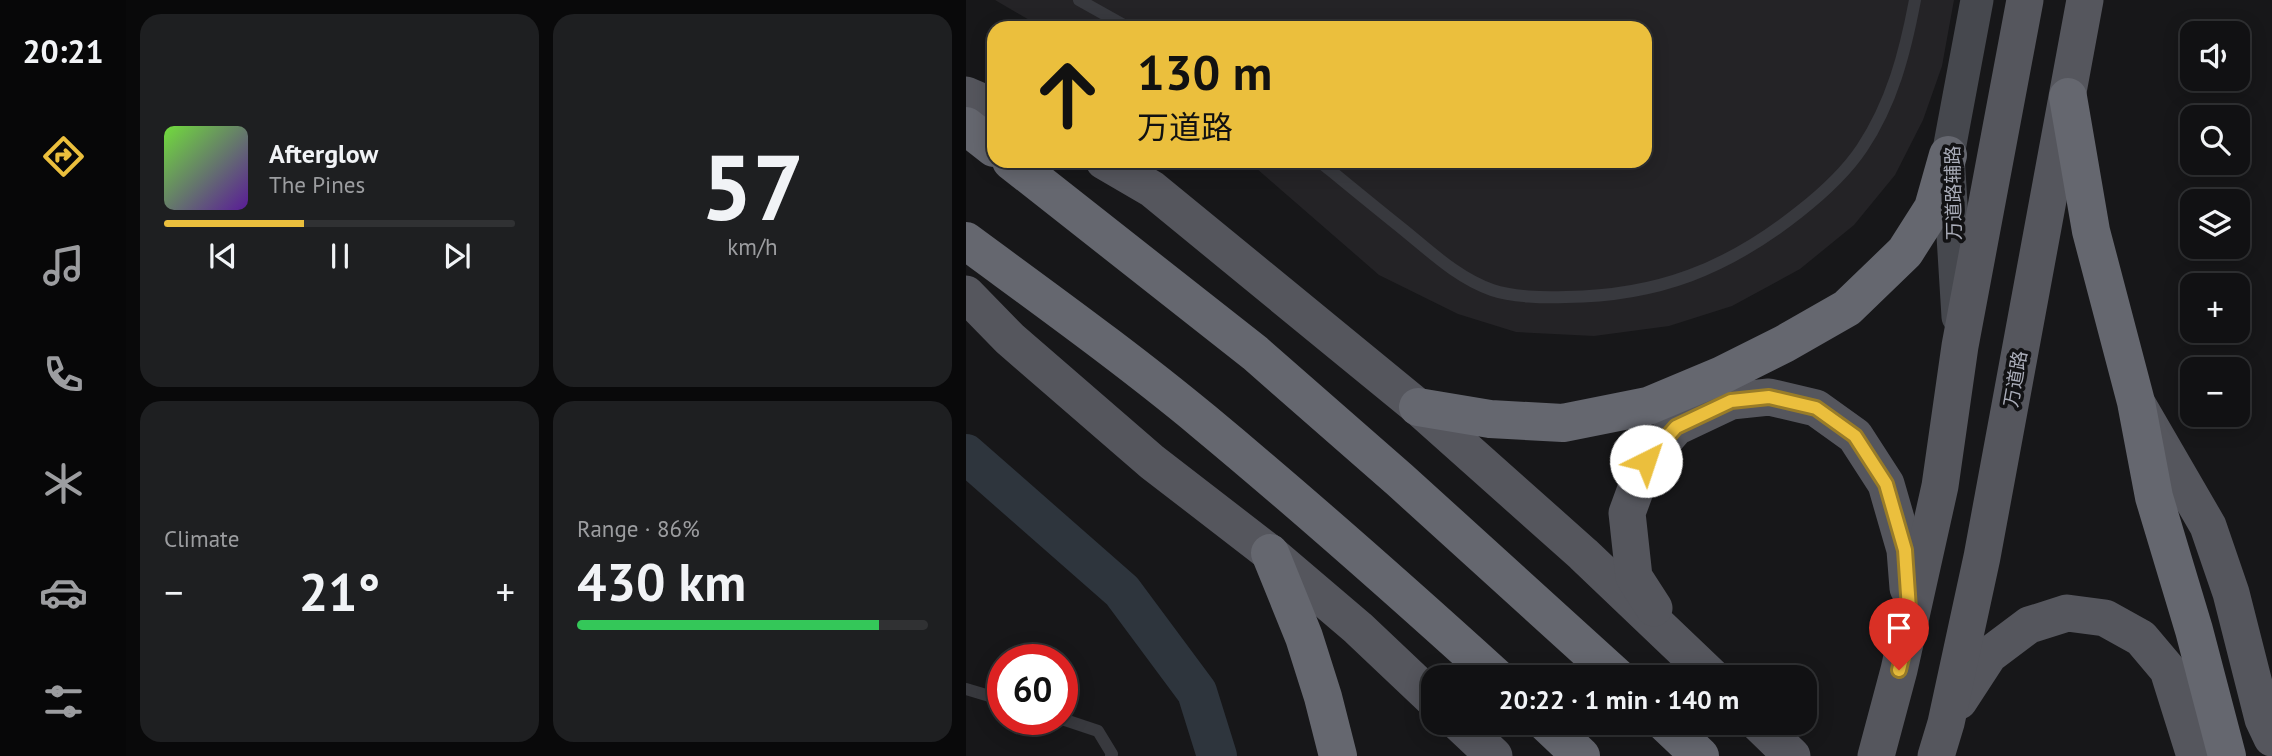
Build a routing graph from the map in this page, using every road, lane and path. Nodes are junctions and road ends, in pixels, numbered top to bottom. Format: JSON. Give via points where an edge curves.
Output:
{"nodes":[{"id":1,"x":1079,"y":0,"type":"edge"},
{"id":2,"x":1915,"y":0,"type":"edge"},
{"id":3,"x":1976,"y":0,"type":"edge"},
{"id":4,"x":2025,"y":0,"type":"edge"},
{"id":5,"x":2085,"y":0,"type":"edge"},
{"id":6,"x":1116,"y":21,"type":"edge"},
{"id":7,"x":966,"y":95,"type":"edge"},
{"id":8,"x":2068,"y":97,"type":"junction"},
{"id":9,"x":987,"y":104,"type":"edge"},
{"id":10,"x":966,"y":126,"type":"edge"},
{"id":11,"x":987,"y":142,"type":"edge"},
{"id":12,"x":1948,"y":155,"type":"junction"},
{"id":13,"x":1020,"y":168,"type":"edge"},
{"id":14,"x":1116,"y":168,"type":"edge"},
{"id":15,"x":1328,"y":168,"type":"edge"},
{"id":16,"x":966,"y":241,"type":"edge"},
{"id":17,"x":966,"y":294,"type":"edge"},
{"id":18,"x":1960,"y":346,"type":"junction"},
{"id":19,"x":2136,"y":402,"type":"junction"},
{"id":20,"x":1418,"y":407,"type":"junction"},
{"id":21,"x":1270,"y":554,"type":"junction"},
{"id":22,"x":1910,"y":624,"type":"junction"},
{"id":23,"x":1677,"y":643,"type":"junction"},
{"id":24,"x":1483,"y":665,"type":"edge"},
{"id":25,"x":1604,"y":665,"type":"edge"},
{"id":26,"x":1700,"y":665,"type":"edge"},
{"id":27,"x":966,"y":688,"type":"edge"},
{"id":28,"x":1421,"y":688,"type":"edge"},
{"id":29,"x":987,"y":695,"type":"edge"},
{"id":30,"x":1078,"y":724,"type":"edge"},
{"id":31,"x":1472,"y":735,"type":"edge"},
{"id":32,"x":1559,"y":735,"type":"edge"},
{"id":33,"x":1678,"y":735,"type":"edge"},
{"id":34,"x":1770,"y":735,"type":"edge"},
{"id":35,"x":2272,"y":738,"type":"edge"},
{"id":36,"x":1941,"y":739,"type":"edge"},
{"id":37,"x":1111,"y":756,"type":"edge"},
{"id":38,"x":1338,"y":756,"type":"edge"},
{"id":39,"x":1494,"y":756,"type":"edge"},
{"id":40,"x":1581,"y":756,"type":"edge"},
{"id":41,"x":1700,"y":756,"type":"edge"},
{"id":42,"x":1792,"y":756,"type":"edge"},
{"id":43,"x":1876,"y":756,"type":"edge"},
{"id":44,"x":2195,"y":756,"type":"edge"},
{"id":45,"x":2227,"y":756,"type":"edge"}],
"edges":[{"from":1,"to":6,"type":"lane"},
{"from":2,"to":15,"type":"lane","via":[[1906,48],[1885,110],[1860,150],[1819,196],[1770,235],[1721,264],[1666,285],[1605,297],[1544,298],[1493,291],[1450,268]]},
{"from":3,"to":12,"type":"main road","name":"万道路辅路"},
{"from":4,"to":18,"type":"main road"},
{"from":5,"to":8,"type":"main road","name":"万道路"},
{"from":7,"to":9,"type":"main road"},
{"from":8,"to":19,"type":"highway","via":[[2091,231]]},
{"from":8,"to":36,"type":"main road","name":"万道路","via":[[1985,544]]},
{"from":10,"to":11,"type":"highway"},
{"from":12,"to":18,"type":"main road","name":"万道路辅路"},
{"from":12,"to":20,"type":"highway","via":[[1933,208],[1905,252],[1847,308],[1722,374],[1648,406],[1563,423],[1490,419]]},
{"from":13,"to":25,"type":"highway","via":[[1255,353]]},
{"from":14,"to":20,"type":"main road","via":[[1152,189]]},
{"from":16,"to":24,"type":"highway","via":[[1201,419]]},
{"from":17,"to":21,"type":"main road","via":[[1010,339],[1152,462]]},
{"from":18,"to":22,"type":"main road","via":[[1940,486]]},
{"from":19,"to":35,"type":"main road","via":[[2208,526]]},
{"from":19,"to":45,"type":"highway","via":[[2154,497]]},
{"from":20,"to":23,"type":"main road"},
{"from":21,"to":28,"type":"main road"},
{"from":21,"to":38,"type":"highway","via":[[1304,637]]},
{"from":22,"to":23,"type":"main road","via":[[1905,550],[1886,484],[1855,436],[1816,408],[1769,397],[1731,401],[1676,427],[1646,461],[1627,513],[1634,577]]},
{"from":22,"to":43,"type":"main road"},
{"from":23,"to":26,"type":"main road"},
{"from":27,"to":29,"type":"lane"},
{"from":30,"to":37,"type":"lane","via":[[1098,731]]},
{"from":31,"to":39,"type":"main road"},
{"from":32,"to":40,"type":"highway"},
{"from":33,"to":41,"type":"highway"},
{"from":34,"to":42,"type":"main road"},
{"from":36,"to":44,"type":"main road","via":[[1989,655],[2029,625],[2067,613],[2105,618],[2141,638],[2168,670]]}]}
